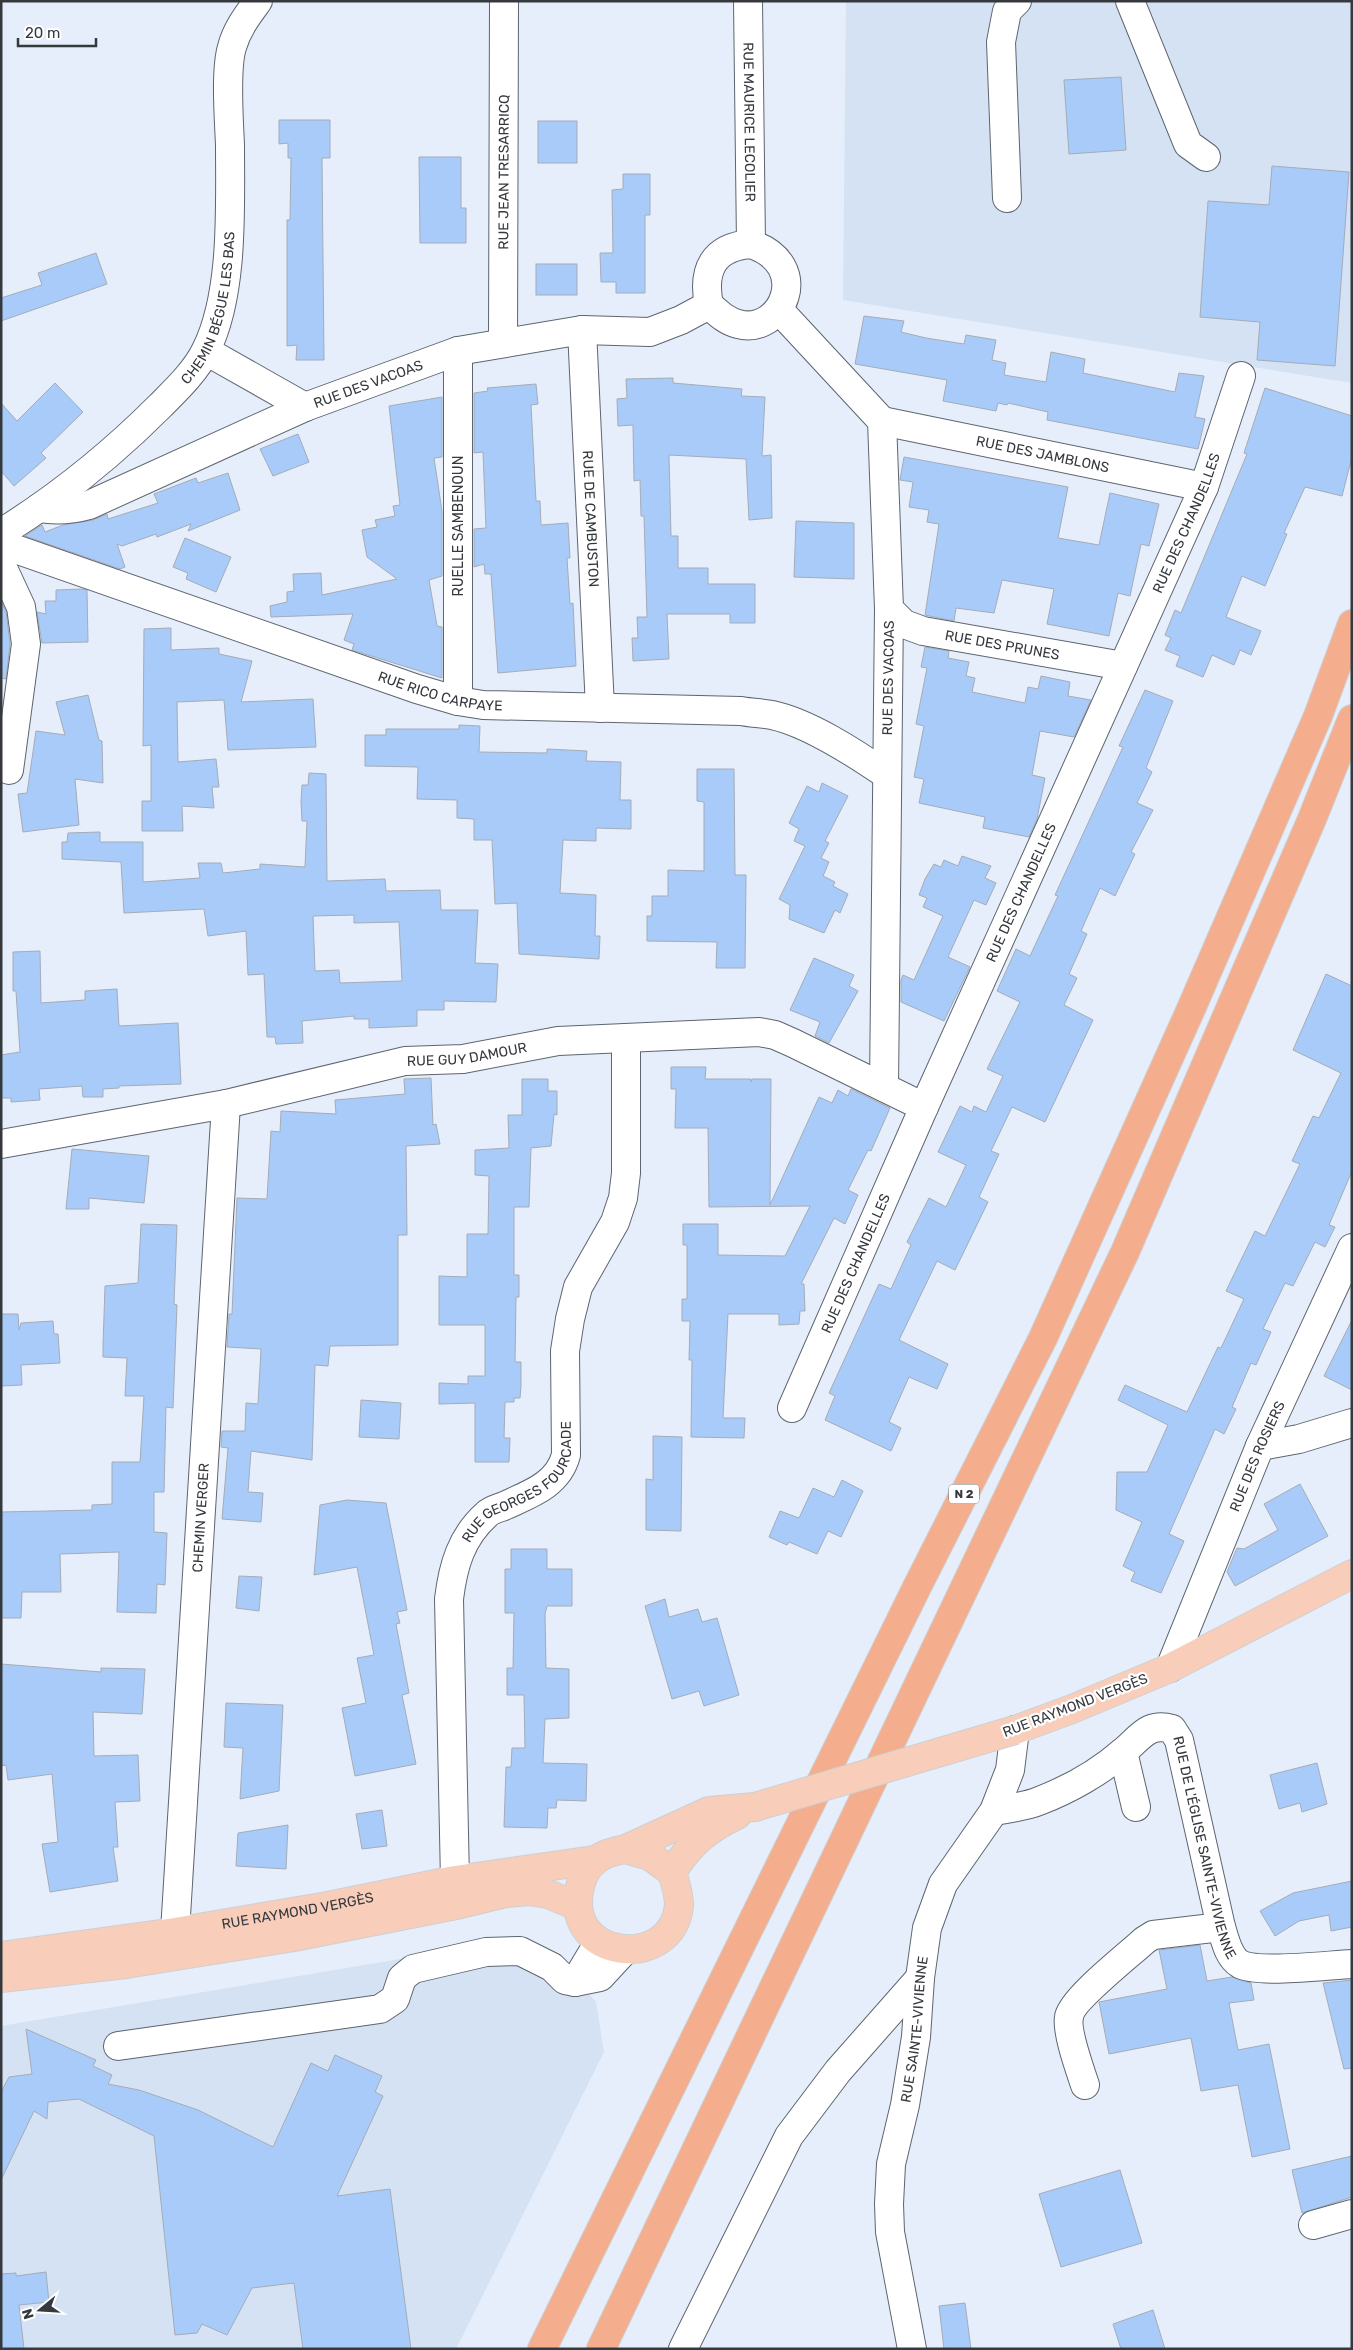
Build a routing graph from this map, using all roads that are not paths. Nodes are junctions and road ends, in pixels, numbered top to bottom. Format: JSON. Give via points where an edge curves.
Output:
{"nodes":[{"id":1,"x":258,"y":1,"type":"edge"},
{"id":2,"x":504,"y":1,"type":"edge"},
{"id":3,"x":748,"y":1,"type":"edge"},
{"id":4,"x":1017,"y":1,"type":"edge"},
{"id":5,"x":1130,"y":1,"type":"edge"},
{"id":6,"x":1206,"y":157,"type":"dead end"},
{"id":7,"x":1007,"y":198,"type":"dead end"},
{"id":8,"x":751,"y":244,"type":"junction"},
{"id":9,"x":709,"y":305,"type":"junction"},
{"id":10,"x":779,"y":310,"type":"junction"},
{"id":11,"x":582,"y":330,"type":"junction"},
{"id":12,"x":503,"y":342,"type":"junction"},
{"id":13,"x":206,"y":351,"type":"junction"},
{"id":14,"x":458,"y":352,"type":"junction"},
{"id":15,"x":1241,"y":376,"type":"dead end"},
{"id":16,"x":304,"y":407,"type":"junction"},
{"id":17,"x":882,"y":421,"type":"junction"},
{"id":18,"x":1204,"y":487,"type":"junction"},
{"id":19,"x":39,"y":508,"type":"junction"},
{"id":20,"x":1,"y":533,"type":"edge"},
{"id":21,"x":1,"y":544,"type":"edge"},
{"id":22,"x":1,"y":564,"type":"edge"},
{"id":23,"x":889,"y":609,"type":"junction"},
{"id":24,"x":1352,"y":624,"type":"edge"},
{"id":25,"x":1123,"y":666,"type":"junction"},
{"id":26,"x":458,"y":701,"type":"junction"},
{"id":27,"x":600,"y":708,"type":"junction"},
{"id":28,"x":1352,"y":719,"type":"edge"},
{"id":29,"x":9,"y":770,"type":"dead end"},
{"id":30,"x":1352,"y":770,"type":"edge"},
{"id":31,"x":887,"y":775,"type":"junction"},
{"id":32,"x":1312,"y":819,"type":"junction"},
{"id":33,"x":626,"y":1038,"type":"junction"},
{"id":34,"x":884,"y":1087,"type":"junction"},
{"id":35,"x":226,"y":1104,"type":"junction"},
{"id":36,"x":924,"y":1107,"type":"junction"},
{"id":37,"x":1,"y":1144,"type":"edge"},
{"id":38,"x":1352,"y":1248,"type":"edge"},
{"id":39,"x":792,"y":1408,"type":"dead end"},
{"id":40,"x":1352,"y":1423,"type":"edge"},
{"id":41,"x":1260,"y":1446,"type":"junction"},
{"id":42,"x":1352,"y":1574,"type":"edge"},
{"id":43,"x":1170,"y":1668,"type":"junction"},
{"id":44,"x":1015,"y":1730,"type":"junction"},
{"id":45,"x":1123,"y":1752,"type":"junction"},
{"id":46,"x":755,"y":1807,"type":"junction"},
{"id":47,"x":1136,"y":1807,"type":"dead end"},
{"id":48,"x":994,"y":1811,"type":"junction"},
{"id":49,"x":626,"y":1849,"type":"junction"},
{"id":50,"x":594,"y":1860,"type":"junction"},
{"id":51,"x":672,"y":1872,"type":"junction"},
{"id":52,"x":458,"y":1892,"type":"junction"},
{"id":53,"x":577,"y":1906,"type":"junction"},
{"id":54,"x":1221,"y":1927,"type":"junction"},
{"id":55,"x":175,"y":1932,"type":"junction"},
{"id":56,"x":599,"y":1942,"type":"junction"},
{"id":57,"x":625,"y":1950,"type":"junction"},
{"id":58,"x":1,"y":1956,"type":"edge"},
{"id":59,"x":1352,"y":1964,"type":"edge"},
{"id":60,"x":1,"y":1978,"type":"edge"},
{"id":61,"x":920,"y":1978,"type":"junction"},
{"id":62,"x":575,"y":1982,"type":"junction"},
{"id":63,"x":118,"y":2046,"type":"dead end"},
{"id":64,"x":1085,"y":2085,"type":"dead end"},
{"id":65,"x":1352,"y":2214,"type":"edge"},
{"id":66,"x":1313,"y":2224,"type":"dead end"},
{"id":67,"x":542,"y":2349,"type":"edge"},
{"id":68,"x":601,"y":2349,"type":"edge"},
{"id":69,"x":683,"y":2349,"type":"edge"},
{"id":70,"x":912,"y":2349,"type":"edge"}],
"edges":[{"from":1,"to":13,"type":"street","name":"CHEMIN BÉGUE LES BAS","via":[[241,24],[231,48],[230,222],[218,319]]},
{"from":2,"to":12,"type":"street","name":"RUE JEAN TRESARRICQ"},
{"from":3,"to":8,"type":"street","name":"RUE MAURICE LECOLIER"},
{"from":4,"to":7,"type":"street","via":[[1007,12],[1001,42]]},
{"from":5,"to":6,"type":"street","via":[[1188,144]]},
{"from":8,"to":9,"type":"street","via":[[735,245],[721,252],[711,265],[706,279]]},
{"from":8,"to":10,"type":"street","via":[[767,249],[780,261],[786,277],[786,294]]},
{"from":9,"to":10,"type":"street","via":[[726,320],[739,325],[754,325]]},
{"from":9,"to":11,"type":"street","name":"RUE DES VACOAS","via":[[650,332]]},
{"from":10,"to":17,"type":"street"},
{"from":11,"to":12,"type":"street","name":"RUE DES VACOAS"},
{"from":11,"to":27,"type":"street","name":"RUE DE CAMBUSTON"},
{"from":12,"to":14,"type":"street","name":"RUE DES VACOAS"},
{"from":13,"to":16,"type":"street"},
{"from":13,"to":19,"type":"street","name":"CHEMIN BÉGUE LES BAS","via":[[170,396],[123,443]]},
{"from":14,"to":16,"type":"street","name":"RUE DES VACOAS"},
{"from":14,"to":26,"type":"street","name":"RUELLE SAMBENOUN"},
{"from":15,"to":18,"type":"street","name":"RUE DES CHANDELLES"},
{"from":16,"to":19,"type":"street","name":"RUE DES VACOAS","via":[[89,505],[71,510]]},
{"from":17,"to":18,"type":"street","name":"RUE DES JAMBLONS"},
{"from":17,"to":23,"type":"street","name":"RUE DES VACOAS"},
{"from":18,"to":25,"type":"street","name":"RUE DES CHANDELLES"},
{"from":19,"to":20,"type":"street","name":"CHEMIN BÉGUE LES BAS"},
{"from":21,"to":26,"type":"street","name":"RUE RICO CARPAYE"},
{"from":22,"to":29,"type":"street","via":[[26,626]]},
{"from":23,"to":25,"type":"street","name":"RUE DES PRUNES","via":[[904,624],[923,631]]},
{"from":23,"to":31,"type":"street","name":"RUE DES VACOAS"},
{"from":24,"to":67,"type":"highway","number":"N 2","via":[[1318,716],[1043,1338]]},
{"from":25,"to":36,"type":"street","name":"RUE DES CHANDELLES"},
{"from":26,"to":27,"type":"street","name":"RUE RICO CARPAYE","via":[[483,705]]},
{"from":27,"to":31,"type":"street","name":"RUE RICO CARPAYE","via":[[773,715],[849,750]]},
{"from":28,"to":32,"type":"highway"},
{"from":30,"to":32,"type":"highway"},
{"from":31,"to":34,"type":"street","name":"RUE DES VACOAS"},
{"from":32,"to":68,"type":"highway","via":[[1125,1252]]},
{"from":33,"to":34,"type":"street","name":"RUE GUY DAMOUR","via":[[759,1032],[775,1035]]},
{"from":33,"to":35,"type":"street","name":"RUE GUY DAMOUR","via":[[558,1041],[463,1059],[405,1061]]},
{"from":33,"to":52,"type":"street","name":"RUE GEORGES FOURCADE","via":[[626,1172],[623,1198],[615,1222],[578,1287],[570,1319],[565,1352],[566,1455],[563,1466],[541,1489],[488,1512],[461,1547],[453,1571],[449,1599]]},
{"from":34,"to":36,"type":"street","name":"RUE GUY DAMOUR"},
{"from":35,"to":37,"type":"street","name":"RUE GUY DAMOUR"},
{"from":35,"to":55,"type":"street","name":"CHEMIN VERGER"},
{"from":36,"to":39,"type":"street","name":"RUE DES CHANDELLES"},
{"from":38,"to":41,"type":"street","name":"RUE DES ROSIERS"},
{"from":40,"to":41,"type":"street","via":[[1299,1439]]},
{"from":41,"to":43,"type":"street","name":"RUE DES ROSIERS"},
{"from":42,"to":43,"type":"main road","name":"RUE RAYMOND VERGÈS"},
{"from":43,"to":44,"type":"main road","name":"RUE RAYMOND VERGÈS"},
{"from":44,"to":46,"type":"main road","name":"RUE RAYMOND VERGÈS","bridge":true},
{"from":44,"to":48,"type":"street","name":"RUE SAINTE-VIVIENNE","via":[[1010,1770]]},
{"from":45,"to":47,"type":"street"},
{"from":45,"to":48,"type":"street","name":"RUE DE L'ÉGLISE SAINTE-VIVIENNE","via":[[1078,1783],[1037,1802]]},
{"from":45,"to":54,"type":"street","name":"RUE DE L'ÉGLISE SAINTE-VIVIENNE","via":[[1149,1728],[1161,1726],[1172,1729],[1179,1740]]},
{"from":46,"to":49,"type":"main road","name":"RUE RAYMOND VERGÈS","via":[[709,1811]]},
{"from":46,"to":51,"type":"main road","name":"RUE RAYMOND VERGÈS","via":[[705,1833],[688,1848]]},
{"from":48,"to":61,"type":"street","name":"RUE SAINTE-VIVIENNE","via":[[943,1884],[927,1928]]},
{"from":49,"to":50,"type":"main road","via":[[611,1851]]},
{"from":49,"to":51,"type":"main road","via":[[650,1856]]},
{"from":50,"to":52,"type":"main road","name":"RUE RAYMOND VERGÈS"},
{"from":50,"to":53,"type":"main road","via":[[582,1878]]},
{"from":51,"to":57,"type":"main road","via":[[679,1906],[672,1927],[660,1940],[642,1949]]},
{"from":52,"to":53,"type":"main road","name":"RUE RAYMOND VERGÈS","via":[[548,1894]]},
{"from":52,"to":55,"type":"main road","name":"RUE RAYMOND VERGÈS","via":[[328,1906]]},
{"from":52,"to":60,"type":"main road","name":"RUE RAYMOND VERGÈS","via":[[294,1937]]},
{"from":53,"to":56,"type":"main road","via":[[589,1935]]},
{"from":54,"to":59,"type":"street","name":"RUE DE L'ÉGLISE SAINTE-VIVIENNE","via":[[1230,1954],[1240,1964],[1264,1968]]},
{"from":54,"to":64,"type":"street","via":[[1153,1935],[1078,2001],[1068,2016]]},
{"from":55,"to":58,"type":"main road","name":"RUE RAYMOND VERGÈS"},
{"from":56,"to":57,"type":"main road"},
{"from":56,"to":62,"type":"street"},
{"from":57,"to":62,"type":"street","via":[[600,1977]]},
{"from":61,"to":69,"type":"street","via":[[838,2071],[789,2136]]},
{"from":61,"to":70,"type":"street","name":"RUE SAINTE-VIVIENNE","via":[[916,2037],[891,2164],[889,2204],[890,2232]]},
{"from":62,"to":63,"type":"street","via":[[565,1980],[552,1967],[520,1951],[486,1952],[413,1968],[402,1978],[396,1998],[380,2009]]},
{"from":65,"to":66,"type":"street"}]}
